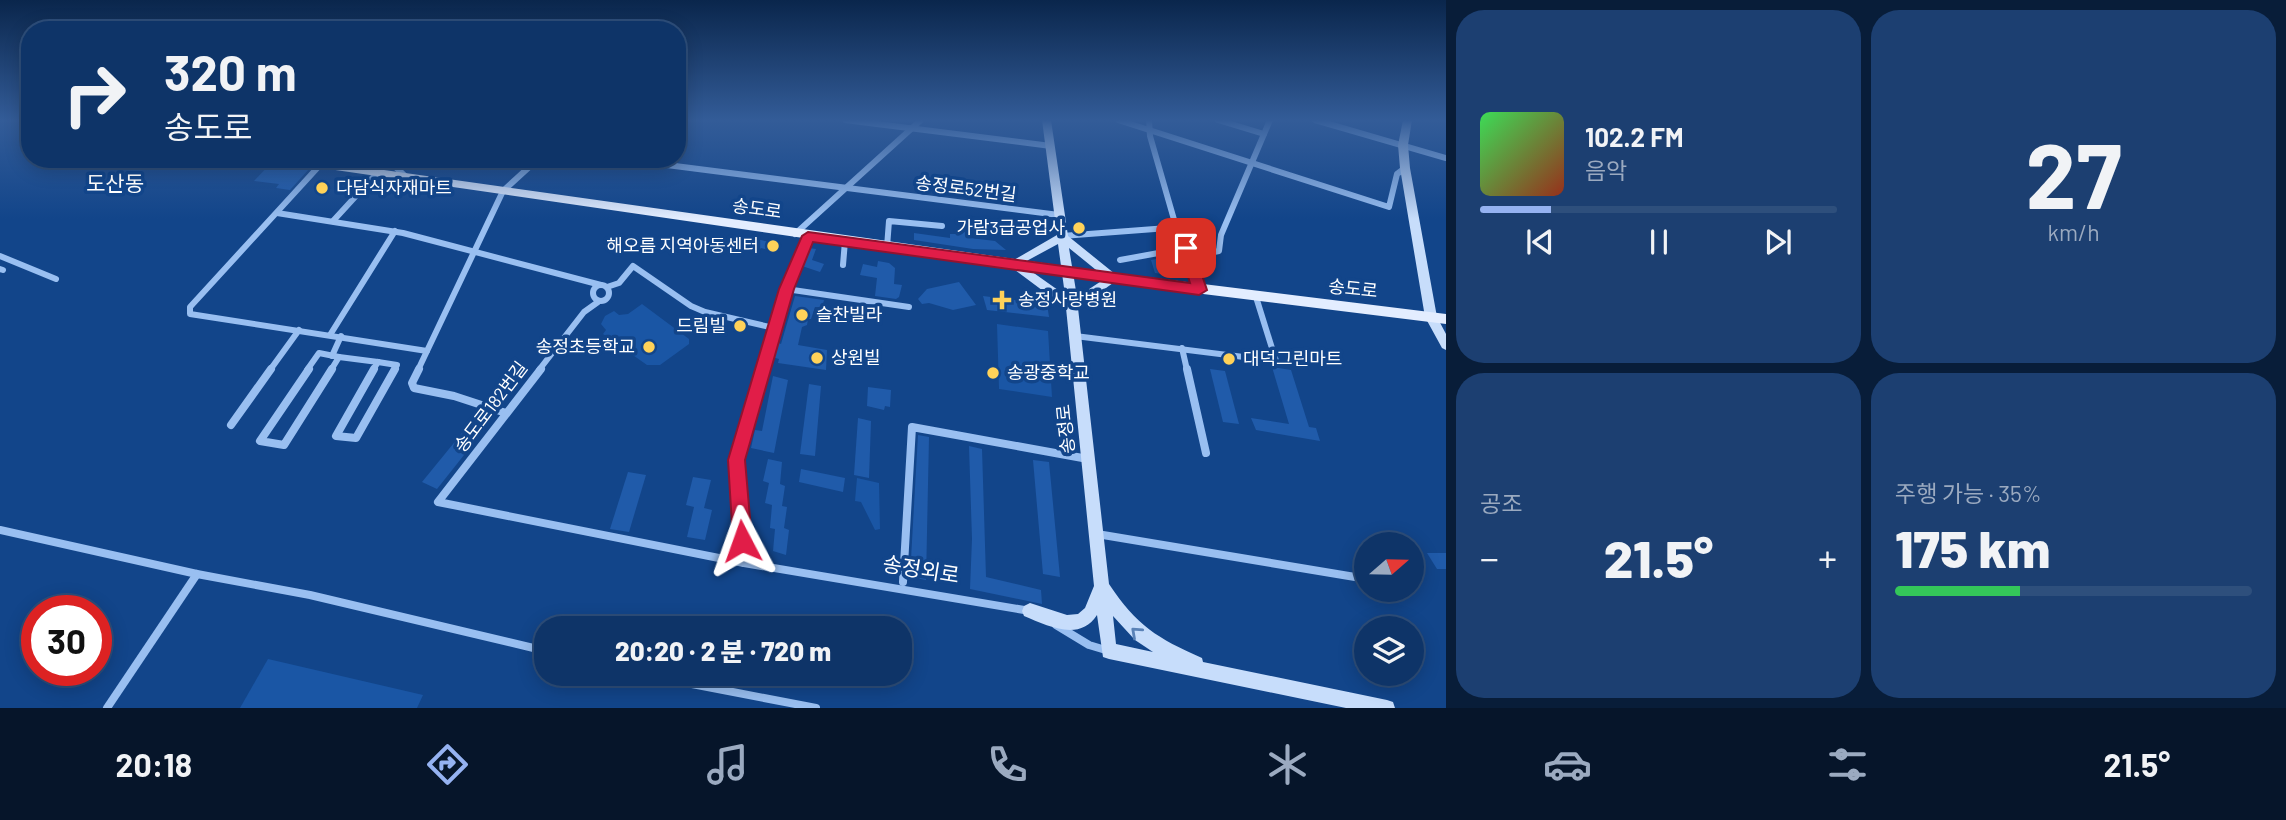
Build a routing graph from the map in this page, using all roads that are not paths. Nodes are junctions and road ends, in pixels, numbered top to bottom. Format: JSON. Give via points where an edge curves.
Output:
{"nodes":[{"id":1,"x":884,"y":153,"type":"edge"},
{"id":2,"x":1052,"y":153,"type":"edge"},
{"id":3,"x":1156,"y":153,"type":"edge"},
{"id":4,"x":1223,"y":153,"type":"edge"},
{"id":5,"x":1254,"y":153,"type":"edge"},
{"id":6,"x":1404,"y":153,"type":"edge"},
{"id":7,"x":1250,"y":162,"type":"junction"},
{"id":8,"x":317,"y":168,"type":"edge"},
{"id":9,"x":341,"y":168,"type":"edge"},
{"id":10,"x":396,"y":168,"type":"edge"},
{"id":11,"x":528,"y":168,"type":"edge"},
{"id":12,"x":686,"y":168,"type":"edge"},
{"id":13,"x":1405,"y":168,"type":"junction"},
{"id":14,"x":377,"y":173,"type":"junction"},
{"id":15,"x":407,"y":178,"type":"junction"},
{"id":16,"x":844,"y":188,"type":"junction"},
{"id":17,"x":503,"y":191,"type":"junction"},
{"id":18,"x":277,"y":213,"type":"junction"},
{"id":19,"x":911,"y":213,"type":"dead end"},
{"id":20,"x":1059,"y":215,"type":"junction"},
{"id":21,"x":334,"y":221,"type":"junction"},
{"id":22,"x":911,"y":223,"type":"junction"},
{"id":23,"x":942,"y":226,"type":"dead end"},
{"id":24,"x":1168,"y":228,"type":"dead end"},
{"id":25,"x":395,"y":231,"type":"junction"},
{"id":26,"x":794,"y":234,"type":"junction"},
{"id":27,"x":808,"y":236,"type":"junction"},
{"id":28,"x":1062,"y":237,"type":"junction"},
{"id":29,"x":845,"y":241,"type":"junction"},
{"id":30,"x":887,"y":247,"type":"junction"},
{"id":31,"x":1186,"y":248,"type":"junction"},
{"id":32,"x":475,"y":251,"type":"junction"},
{"id":33,"x":0,"y":256,"type":"edge"},
{"id":34,"x":1190,"y":257,"type":"junction"},
{"id":35,"x":1120,"y":260,"type":"dead end"},
{"id":36,"x":1013,"y":264,"type":"junction"},
{"id":37,"x":844,"y":265,"type":"dead end"},
{"id":38,"x":1068,"y":272,"type":"junction"},
{"id":39,"x":1114,"y":278,"type":"junction"},
{"id":40,"x":56,"y":279,"type":"dead end"},
{"id":41,"x":604,"y":286,"type":"junction"},
{"id":42,"x":786,"y":289,"type":"junction"},
{"id":43,"x":1199,"y":290,"type":"junction"},
{"id":44,"x":1256,"y":297,"type":"junction"},
{"id":45,"x":598,"y":302,"type":"junction"},
{"id":46,"x":1072,"y":306,"type":"junction"},
{"id":47,"x":909,"y":307,"type":"dead end"},
{"id":48,"x":1431,"y":317,"type":"junction"},
{"id":49,"x":1446,"y":319,"type":"edge"},
{"id":50,"x":774,"y":327,"type":"junction"},
{"id":51,"x":299,"y":330,"type":"junction"},
{"id":52,"x":330,"y":335,"type":"junction"},
{"id":53,"x":341,"y":336,"type":"junction"},
{"id":54,"x":1075,"y":336,"type":"junction"},
{"id":55,"x":1446,"y":345,"type":"edge"},
{"id":56,"x":1182,"y":348,"type":"junction"},
{"id":57,"x":427,"y":351,"type":"junction"},
{"id":58,"x":335,"y":356,"type":"junction"},
{"id":59,"x":378,"y":362,"type":"junction"},
{"id":60,"x":506,"y":413,"type":"junction"},
{"id":61,"x":231,"y":425,"type":"dead end"},
{"id":62,"x":1206,"y":453,"type":"dead end"},
{"id":63,"x":1088,"y":459,"type":"junction"},
{"id":64,"x":438,"y":502,"type":"joint"},
{"id":65,"x":0,"y":530,"type":"edge"},
{"id":66,"x":1096,"y":533,"type":"junction"},
{"id":67,"x":744,"y":563,"type":"junction"},
{"id":68,"x":197,"y":574,"type":"junction"},
{"id":69,"x":1354,"y":577,"type":"edge"},
{"id":70,"x":903,"y":582,"type":"dead end"},
{"id":71,"x":1102,"y":586,"type":"junction"},
{"id":72,"x":1030,"y":611,"type":"junction"},
{"id":73,"x":534,"y":648,"type":"edge"},
{"id":74,"x":1109,"y":651,"type":"junction"},
{"id":75,"x":1218,"y":674,"type":"junction"},
{"id":76,"x":702,"y":686,"type":"edge"},
{"id":77,"x":107,"y":708,"type":"edge"},
{"id":78,"x":816,"y":708,"type":"edge"},
{"id":79,"x":1387,"y":708,"type":"edge"}],
"edges":[{"from":1,"to":16,"type":"street"},
{"from":2,"to":20,"type":"street","name":"송정로"},
{"from":3,"to":31,"type":"street"},
{"from":4,"to":7,"type":"street"},
{"from":5,"to":7,"type":"street"},
{"from":6,"to":13,"type":"street"},
{"from":7,"to":13,"type":"street","via":[[1389,207],[1397,174]]},
{"from":7,"to":34,"type":"street","via":[[1219,251]]},
{"from":8,"to":18,"type":"street"},
{"from":9,"to":14,"type":"main road","name":"송도로"},
{"from":10,"to":15,"type":"street"},
{"from":11,"to":17,"type":"street"},
{"from":12,"to":16,"type":"street","name":"송정로52번길"},
{"from":13,"to":48,"type":"street"},
{"from":14,"to":15,"type":"main road","name":"송도로"},
{"from":14,"to":21,"type":"street"},
{"from":15,"to":17,"type":"main road","name":"송도로"},
{"from":16,"to":20,"type":"street","name":"송정로52번길"},
{"from":16,"to":26,"type":"street"},
{"from":17,"to":26,"type":"main road","name":"송도로"},
{"from":17,"to":32,"type":"street"},
{"from":18,"to":21,"type":"street"},
{"from":18,"to":51,"type":"street","via":[[190,307],[190,314]]},
{"from":19,"to":22,"type":"street"},
{"from":20,"to":28,"type":"street","name":"송정로"},
{"from":21,"to":25,"type":"street"},
{"from":22,"to":23,"type":"street"},
{"from":22,"to":30,"type":"street","via":[[888,221]]},
{"from":24,"to":28,"type":"street"},
{"from":25,"to":32,"type":"street"},
{"from":25,"to":52,"type":"street"},
{"from":26,"to":27,"type":"main road","name":"송도로"},
{"from":27,"to":29,"type":"main road","name":"송도로"},
{"from":27,"to":42,"type":"street"},
{"from":28,"to":36,"type":"street"},
{"from":28,"to":38,"type":"street","name":"송정로"},
{"from":28,"to":39,"type":"street"},
{"from":29,"to":30,"type":"main road","name":"송도로"},
{"from":29,"to":37,"type":"street"},
{"from":30,"to":36,"type":"main road","name":"송도로"},
{"from":31,"to":34,"type":"street"},
{"from":31,"to":35,"type":"street"},
{"from":32,"to":41,"type":"street"},
{"from":32,"to":57,"type":"street"},
{"from":33,"to":40,"type":"street"},
{"from":34,"to":43,"type":"street"},
{"from":36,"to":38,"type":"main road","name":"송도로"},
{"from":36,"to":46,"type":"street"},
{"from":38,"to":39,"type":"main road","name":"송도로"},
{"from":38,"to":46,"type":"street","name":"송정로"},
{"from":39,"to":43,"type":"main road","name":"송도로"},
{"from":39,"to":46,"type":"street"},
{"from":41,"to":45,"type":"street","name":"송도로182번길","via":[[607,297]]},
{"from":41,"to":45,"type":"street","via":[[593,296]]},
{"from":41,"to":50,"type":"street","via":[[619,283],[633,266],[691,306]]},
{"from":42,"to":47,"type":"street"},
{"from":42,"to":50,"type":"street"},
{"from":43,"to":44,"type":"main road","name":"송도로"},
{"from":44,"to":48,"type":"main road","name":"송도로"},
{"from":44,"to":56,"type":"street","via":[[1276,361]]},
{"from":45,"to":60,"type":"street","name":"송도로182번길","via":[[584,312]]},
{"from":46,"to":54,"type":"street","name":"송정로"},
{"from":48,"to":49,"type":"main road","name":"송도로"},
{"from":48,"to":55,"type":"street"},
{"from":50,"to":67,"type":"street","via":[[736,460]]},
{"from":51,"to":52,"type":"street"},
{"from":51,"to":61,"type":"street"},
{"from":52,"to":53,"type":"street"},
{"from":53,"to":57,"type":"street"},
{"from":53,"to":58,"type":"street"},
{"from":54,"to":56,"type":"street"},
{"from":54,"to":63,"type":"street","name":"송정로"},
{"from":56,"to":62,"type":"street"},
{"from":57,"to":60,"type":"street","via":[[412,383],[414,388]]},
{"from":58,"to":58,"type":"street","via":[[319,353],[260,441],[284,445]]},
{"from":58,"to":59,"type":"street"},
{"from":59,"to":59,"type":"street","via":[[397,365],[356,438],[336,436]]},
{"from":60,"to":64,"type":"street","name":"송도로182번길"},
{"from":63,"to":66,"type":"street","name":"송정로"},
{"from":63,"to":70,"type":"street","via":[[912,427]]},
{"from":64,"to":67,"type":"street","name":"송정외로"},
{"from":65,"to":68,"type":"street"},
{"from":66,"to":69,"type":"street"},
{"from":66,"to":71,"type":"street","name":"송정로"},
{"from":67,"to":72,"type":"street","name":"송정외로"},
{"from":68,"to":73,"type":"street","via":[[310,595]]},
{"from":68,"to":77,"type":"street"},
{"from":71,"to":72,"type":"street","via":[[1092,613],[1079,622],[1063,622]]},
{"from":71,"to":74,"type":"street","name":"송정로"},
{"from":75,"to":71,"type":"street","one_way":true,"via":[[1145,640],[1128,626]]},
{"from":72,"to":74,"type":"street","name":"송정외로","via":[[1089,645]]},
{"from":74,"to":75,"type":"street","name":"송정외로"},
{"from":75,"to":79,"type":"street","name":"송정외로"},
{"from":76,"to":78,"type":"street"}]}
